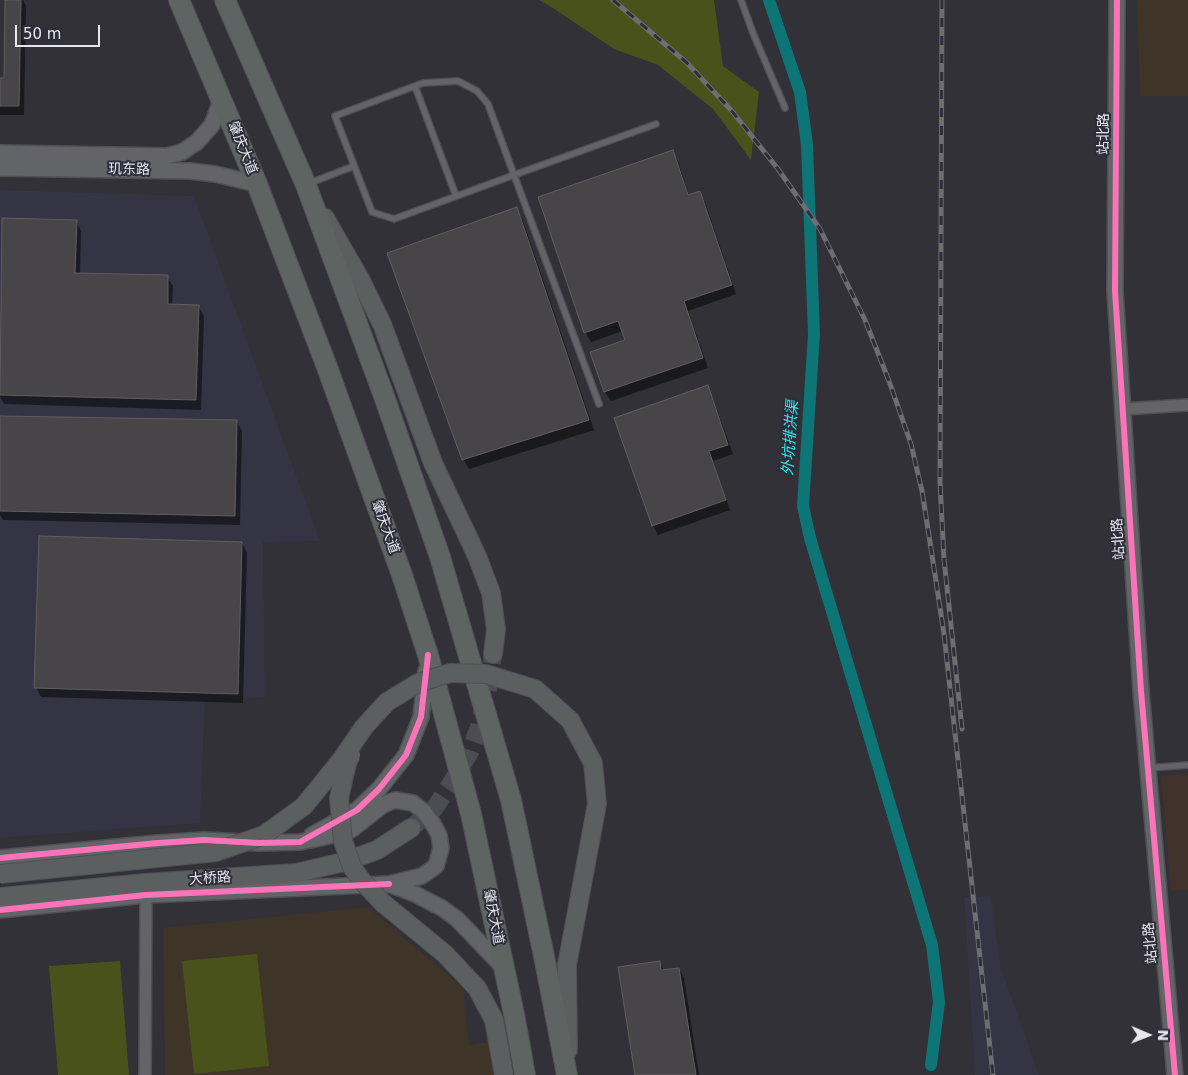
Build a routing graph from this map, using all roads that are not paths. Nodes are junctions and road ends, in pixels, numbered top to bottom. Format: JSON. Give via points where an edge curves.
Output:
{"nodes":[{"id":1,"x":179,"y":0,"type":"edge"},
{"id":2,"x":225,"y":0,"type":"edge"},
{"id":3,"x":741,"y":0,"type":"edge"},
{"id":4,"x":1117,"y":0,"type":"edge"},
{"id":5,"x":415,"y":86,"type":"junction"},
{"id":6,"x":222,"y":98,"type":"junction"},
{"id":7,"x":785,"y":108,"type":"dead end"},
{"id":8,"x":656,"y":124,"type":"dead end"},
{"id":9,"x":0,"y":153,"type":"edge"},
{"id":10,"x":354,"y":166,"type":"junction"},
{"id":11,"x":0,"y":168,"type":"edge"},
{"id":12,"x":514,"y":175,"type":"junction"},
{"id":13,"x":257,"y":184,"type":"junction"},
{"id":14,"x":306,"y":185,"type":"junction"},
{"id":15,"x":456,"y":196,"type":"junction"},
{"id":16,"x":599,"y":404,"type":"dead end"},
{"id":17,"x":1188,"y":406,"type":"edge"},
{"id":18,"x":1123,"y":409,"type":"junction"},
{"id":19,"x":493,"y":654,"type":"tunnel mouth"},
{"id":20,"x":428,"y":655,"type":"junction"},
{"id":21,"x":364,"y":727,"type":"junction"},
{"id":22,"x":1188,"y":765,"type":"edge"},
{"id":23,"x":1148,"y":768,"type":"junction"},
{"id":24,"x":411,"y":828,"type":"tunnel mouth"},
{"id":25,"x":300,"y":842,"type":"junction"},
{"id":26,"x":0,"y":858,"type":"edge"},
{"id":27,"x":0,"y":874,"type":"edge"},
{"id":28,"x":389,"y":884,"type":"junction"},
{"id":29,"x":146,"y":895,"type":"junction"},
{"id":30,"x":0,"y":897,"type":"edge"},
{"id":31,"x":0,"y":910,"type":"edge"},
{"id":32,"x":503,"y":967,"type":"junction"},
{"id":33,"x":145,"y":1075,"type":"edge"},
{"id":34,"x":504,"y":1075,"type":"edge"},
{"id":35,"x":526,"y":1075,"type":"edge"},
{"id":36,"x":568,"y":1075,"type":"edge"},
{"id":37,"x":1175,"y":1075,"type":"edge"}],
"edges":[{"from":1,"to":6,"type":"highway","name":"肇庆大道"},
{"from":2,"to":14,"type":"highway"},
{"from":3,"to":7,"type":"lane"},
{"from":4,"to":18,"type":"street","name":"站北路","via":[[1116,291]]},
{"from":5,"to":10,"type":"lane","via":[[335,116]]},
{"from":5,"to":12,"type":"lane","via":[[458,81],[477,91],[488,104]]},
{"from":5,"to":15,"type":"lane"},
{"from":6,"to":9,"type":"street","name":"玑东路","via":[[212,125],[197,142],[182,152],[167,156]]},
{"from":6,"to":13,"type":"highway","name":"肇庆大道"},
{"from":8,"to":12,"type":"lane"},
{"from":10,"to":14,"type":"lane"},
{"from":10,"to":15,"type":"lane","via":[[372,212],[387,217],[394,219]]},
{"from":11,"to":13,"type":"street","name":"玑东路","via":[[190,171]]},
{"from":12,"to":15,"type":"lane"},
{"from":12,"to":16,"type":"lane"},
{"from":13,"to":20,"type":"highway","name":"肇庆大道","via":[[327,367]]},
{"from":14,"to":19,"type":"main road","via":[[360,278],[382,324],[433,463],[477,556],[491,593],[496,629]]},
{"from":14,"to":36,"type":"highway","via":[[440,557],[475,675],[511,800]]},
{"from":17,"to":18,"type":"street"},
{"from":18,"to":23,"type":"street","name":"站北路"},
{"from":20,"to":25,"type":"street","via":[[421,717],[406,755],[357,810]]},
{"from":20,"to":32,"type":"highway","name":"肇庆大道","via":[[470,814]]},
{"from":21,"to":27,"type":"main road","bridge":true,"via":[[304,806],[264,835],[216,852]]},
{"from":21,"to":34,"type":"main road","bridge":true,"via":[[347,763],[339,798],[343,842],[352,867],[384,904],[445,954],[477,988],[494,1020]]},
{"from":21,"to":36,"type":"main road","bridge":true,"via":[[387,702],[418,684],[450,673],[486,674],[535,689],[570,720],[593,763],[597,804],[567,964]]},
{"from":22,"to":23,"type":"lane"},
{"from":23,"to":37,"type":"street","name":"站北路"},
{"from":24,"to":30,"type":"main road","name":"大桥路","via":[[377,850],[344,862],[296,873]]},
{"from":25,"to":26,"type":"street","via":[[204,840]]},
{"from":25,"to":28,"type":"street","via":[[351,830],[395,800],[413,803],[424,812],[439,835],[441,848],[436,866],[422,876]]},
{"from":28,"to":29,"type":"street"},
{"from":28,"to":32,"type":"street","via":[[442,908],[457,919]]},
{"from":29,"to":31,"type":"street"},
{"from":29,"to":33,"type":"street"},
{"from":32,"to":35,"type":"highway","name":"肇庆大道"}]}
